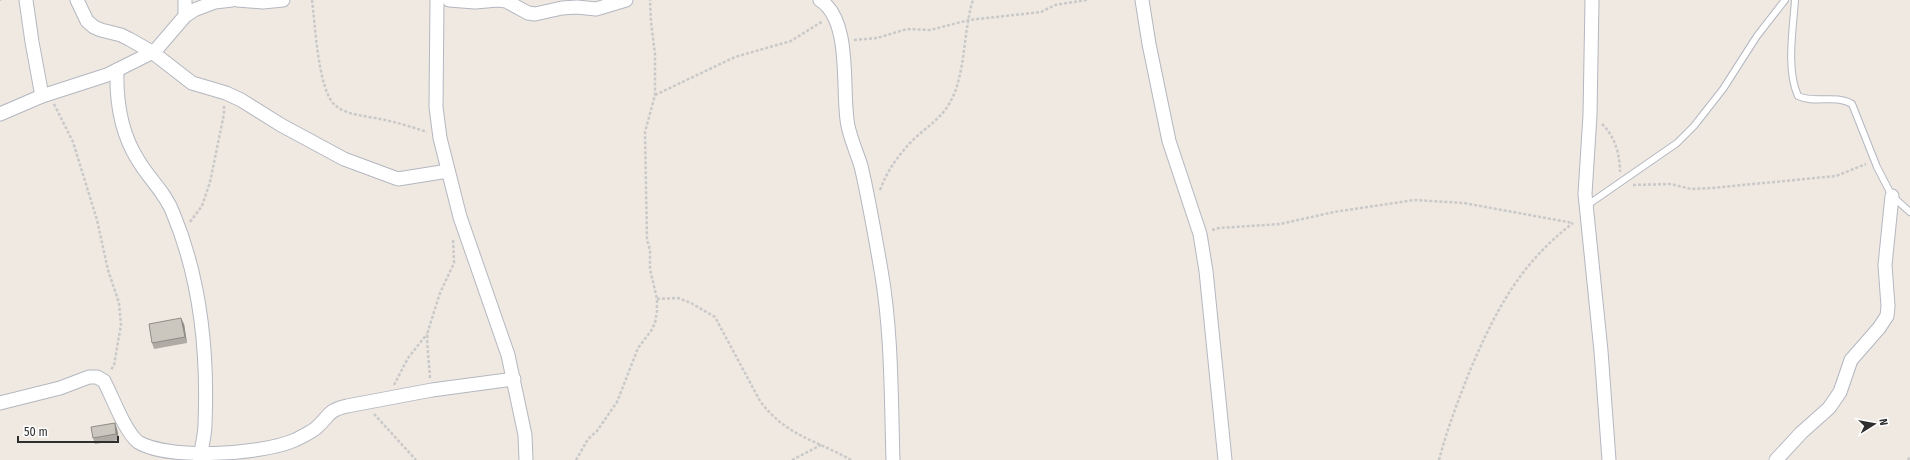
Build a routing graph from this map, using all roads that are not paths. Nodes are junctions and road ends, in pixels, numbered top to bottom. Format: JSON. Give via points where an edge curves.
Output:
{"nodes":[{"id":1,"x":26,"y":0,"type":"edge"},
{"id":2,"x":77,"y":0,"type":"edge"},
{"id":3,"x":185,"y":0,"type":"edge"},
{"id":4,"x":232,"y":0,"type":"edge"},
{"id":5,"x":237,"y":0,"type":"edge"},
{"id":6,"x":283,"y":0,"type":"edge"},
{"id":7,"x":437,"y":0,"type":"edge"},
{"id":8,"x":449,"y":0,"type":"edge"},
{"id":9,"x":626,"y":0,"type":"edge"},
{"id":10,"x":820,"y":0,"type":"edge"},
{"id":11,"x":1142,"y":0,"type":"edge"},
{"id":12,"x":1592,"y":0,"type":"edge"},
{"id":13,"x":1785,"y":0,"type":"edge"},
{"id":14,"x":1795,"y":0,"type":"edge"},
{"id":15,"x":185,"y":16,"type":"junction"},
{"id":16,"x":152,"y":52,"type":"junction"},
{"id":17,"x":117,"y":70,"type":"junction"},
{"id":18,"x":47,"y":95,"type":"junction"},
{"id":19,"x":0,"y":114,"type":"edge"},
{"id":20,"x":448,"y":171,"type":"junction"},
{"id":21,"x":1892,"y":196,"type":"junction"},
{"id":22,"x":1587,"y":210,"type":"junction"},
{"id":23,"x":1910,"y":212,"type":"edge"},
{"id":24,"x":514,"y":379,"type":"junction"},
{"id":25,"x":0,"y":403,"type":"edge"},
{"id":26,"x":200,"y":458,"type":"edge"},
{"id":27,"x":526,"y":460,"type":"edge"},
{"id":28,"x":893,"y":460,"type":"edge"},
{"id":29,"x":1225,"y":460,"type":"edge"},
{"id":30,"x":1609,"y":460,"type":"edge"},
{"id":31,"x":1776,"y":460,"type":"edge"}],
"edges":[{"from":1,"to":18,"type":"street","via":[[32,42]]},
{"from":2,"to":16,"type":"street","via":[[87,21],[94,27],[121,35]]},
{"from":3,"to":15,"type":"street"},
{"from":4,"to":15,"type":"street","via":[[204,5]]},
{"from":5,"to":6,"type":"street"},
{"from":7,"to":20,"type":"street","via":[[436,107]]},
{"from":8,"to":9,"type":"street","via":[[506,1],[535,14],[562,8],[596,9]]},
{"from":10,"to":28,"type":"street","via":[[834,16],[840,39],[848,126],[865,183],[885,299],[890,358]]},
{"from":11,"to":29,"type":"street","via":[[1170,141],[1200,234]]},
{"from":12,"to":22,"type":"street","via":[[1590,115],[1585,181]]},
{"from":13,"to":22,"type":"lane","via":[[1699,121],[1677,142]]},
{"from":14,"to":21,"type":"lane","via":[[1792,73],[1798,96],[1811,100],[1844,99],[1852,104],[1874,161]]},
{"from":15,"to":16,"type":"street","via":[[162,45]]},
{"from":16,"to":17,"type":"street"},
{"from":16,"to":20,"type":"street","via":[[192,83],[240,100],[344,159],[393,178]]},
{"from":17,"to":18,"type":"street"},
{"from":17,"to":26,"type":"street","via":[[117,100],[124,130],[138,160],[164,195],[173,213],[194,279],[204,350],[205,425]]},
{"from":18,"to":19,"type":"street"},
{"from":20,"to":24,"type":"street","via":[[460,217]]},
{"from":21,"to":23,"type":"lane"},
{"from":21,"to":31,"type":"street","via":[[1885,265],[1887,316],[1851,360],[1840,392],[1829,408]]},
{"from":22,"to":30,"type":"street"},
{"from":24,"to":26,"type":"street","via":[[432,390],[334,409],[316,428],[292,441],[254,451]]},
{"from":24,"to":27,"type":"street","via":[[525,435]]},
{"from":25,"to":26,"type":"street","via":[[60,388],[89,377],[99,378],[104,382],[138,442],[163,452]]}]}
